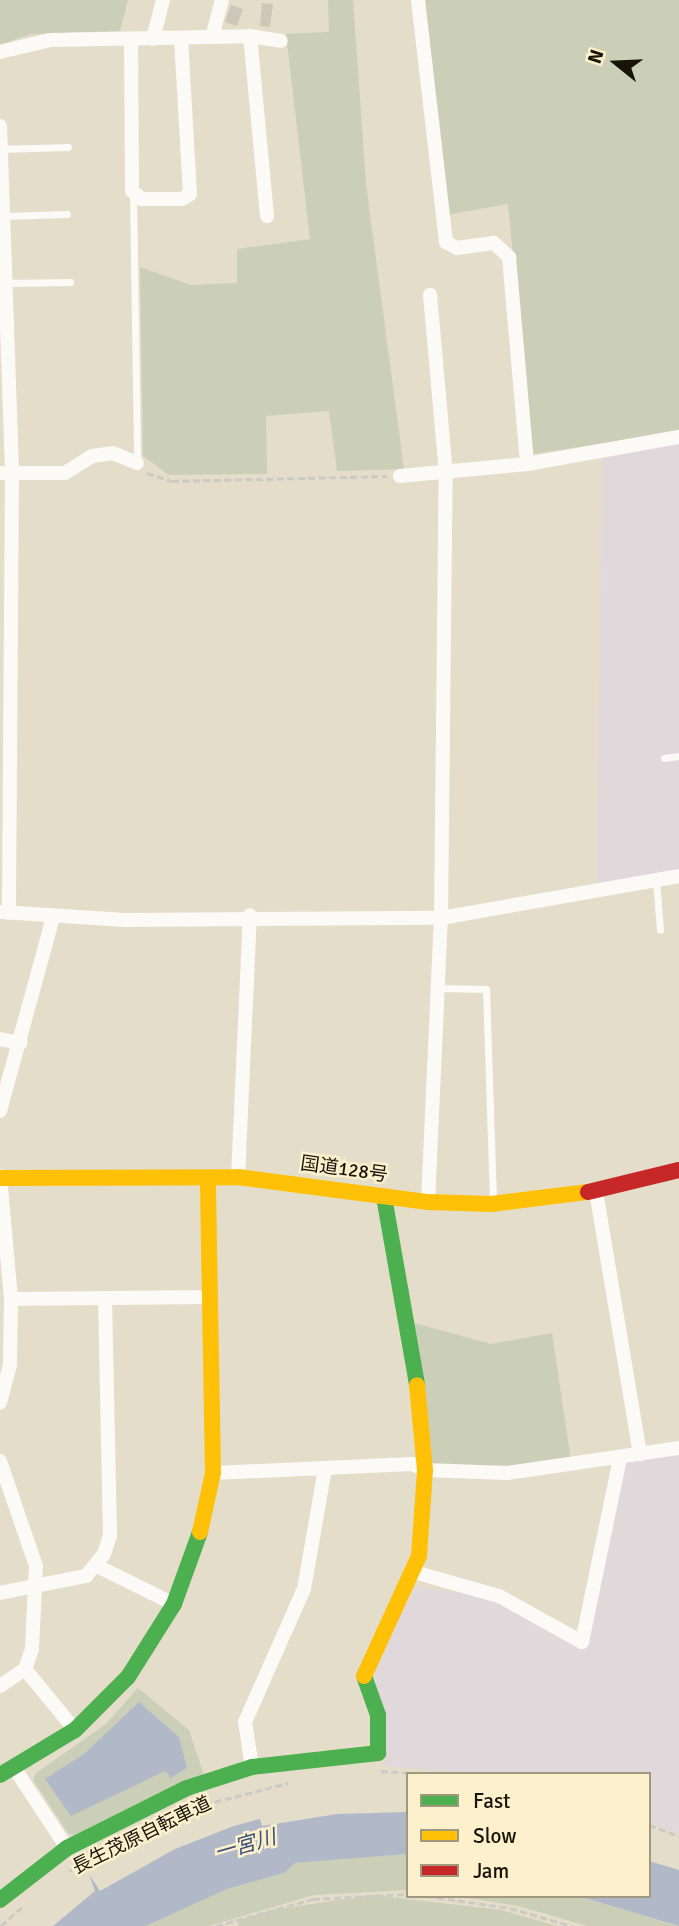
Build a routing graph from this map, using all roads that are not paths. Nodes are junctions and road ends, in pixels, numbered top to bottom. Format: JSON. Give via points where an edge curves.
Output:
{"nodes":[{"id":1,"x":163,"y":0,"type":"edge"},
{"id":2,"x":222,"y":0,"type":"edge"},
{"id":3,"x":418,"y":0,"type":"edge"},
{"id":4,"x":250,"y":36,"type":"junction"},
{"id":5,"x":212,"y":37,"type":"junction"},
{"id":6,"x":181,"y":38,"type":"junction"},
{"id":7,"x":153,"y":39,"type":"junction"},
{"id":8,"x":131,"y":40,"type":"junction"},
{"id":9,"x":281,"y":41,"type":"dead end"},
{"id":10,"x":0,"y":52,"type":"edge"},
{"id":11,"x":0,"y":126,"type":"edge"},
{"id":12,"x":68,"y":147,"type":"dead end"},
{"id":13,"x":1,"y":149,"type":"edge"},
{"id":14,"x":1,"y":167,"type":"edge"},
{"id":15,"x":132,"y":191,"type":"junction"},
{"id":16,"x":67,"y":214,"type":"dead end"},
{"id":17,"x":2,"y":216,"type":"junction"},
{"id":18,"x":267,"y":216,"type":"dead end"},
{"id":19,"x":70,"y":282,"type":"dead end"},
{"id":20,"x":6,"y":283,"type":"junction"},
{"id":21,"x":430,"y":295,"type":"dead end"},
{"id":22,"x":679,"y":437,"type":"edge"},
{"id":23,"x":137,"y":463,"type":"joint"},
{"id":24,"x":527,"y":464,"type":"junction"},
{"id":25,"x":6,"y":474,"type":"edge"},
{"id":26,"x":446,"y":474,"type":"junction"},
{"id":27,"x":400,"y":475,"type":"road end"},
{"id":28,"x":5,"y":593,"type":"edge"},
{"id":29,"x":5,"y":668,"type":"edge"},
{"id":30,"x":679,"y":756,"type":"edge"},
{"id":31,"x":664,"y":758,"type":"dead end"},
{"id":32,"x":5,"y":805,"type":"edge"},
{"id":33,"x":679,"y":876,"type":"edge"},
{"id":34,"x":656,"y":880,"type":"junction"},
{"id":35,"x":4,"y":912,"type":"edge"},
{"id":36,"x":250,"y":915,"type":"junction"},
{"id":37,"x":53,"y":917,"type":"junction"},
{"id":38,"x":441,"y":918,"type":"junction"},
{"id":39,"x":660,"y":930,"type":"dead end"},
{"id":40,"x":438,"y":988,"type":"junction"},
{"id":41,"x":0,"y":1039,"type":"edge"},
{"id":42,"x":21,"y":1044,"type":"junction"},
{"id":43,"x":0,"y":1111,"type":"edge"},
{"id":44,"x":679,"y":1170,"type":"edge"},
{"id":45,"x":1,"y":1177,"type":"edge"},
{"id":46,"x":238,"y":1177,"type":"junction"},
{"id":47,"x":208,"y":1178,"type":"junction"},
{"id":48,"x":596,"y":1191,"type":"junction"},
{"id":49,"x":384,"y":1197,"type":"junction"},
{"id":50,"x":428,"y":1202,"type":"junction"},
{"id":51,"x":494,"y":1203,"type":"junction"},
{"id":52,"x":211,"y":1297,"type":"junction"},
{"id":53,"x":11,"y":1299,"type":"junction"},
{"id":54,"x":105,"y":1299,"type":"junction"},
{"id":55,"x":0,"y":1403,"type":"edge"},
{"id":56,"x":679,"y":1448,"type":"edge"},
{"id":57,"x":640,"y":1454,"type":"junction"},
{"id":58,"x":620,"y":1458,"type":"junction"},
{"id":59,"x":0,"y":1461,"type":"edge"},
{"id":60,"x":325,"y":1469,"type":"junction"},
{"id":61,"x":425,"y":1470,"type":"junction"},
{"id":62,"x":212,"y":1473,"type":"junction"},
{"id":63,"x":97,"y":1566,"type":"junction"},
{"id":64,"x":414,"y":1572,"type":"junction"},
{"id":65,"x":35,"y":1588,"type":"junction"},
{"id":66,"x":0,"y":1593,"type":"edge"},
{"id":67,"x":174,"y":1604,"type":"junction"},
{"id":68,"x":25,"y":1669,"type":"junction"},
{"id":69,"x":0,"y":1686,"type":"edge"},
{"id":70,"x":75,"y":1730,"type":"junction"},
{"id":71,"x":252,"y":1767,"type":"junction"},
{"id":72,"x":8,"y":1772,"type":"edge"},
{"id":73,"x":67,"y":1848,"type":"junction"},
{"id":74,"x":0,"y":1900,"type":"edge"}],
"edges":[{"from":1,"to":7,"type":"street"},
{"from":2,"to":5,"type":"street"},
{"from":3,"to":24,"type":"street","via":[[446,242],[457,248],[494,243],[509,257]]},
{"from":4,"to":5,"type":"street"},
{"from":4,"to":9,"type":"street"},
{"from":4,"to":18,"type":"street"},
{"from":5,"to":6,"type":"street"},
{"from":6,"to":7,"type":"street"},
{"from":6,"to":15,"type":"street","via":[[190,194],[182,200],[142,199]]},
{"from":7,"to":8,"type":"street"},
{"from":8,"to":10,"type":"street","via":[[50,40]]},
{"from":8,"to":15,"type":"street"},
{"from":11,"to":13,"type":"street"},
{"from":12,"to":13,"type":"lane"},
{"from":13,"to":14,"type":"street"},
{"from":14,"to":17,"type":"street"},
{"from":15,"to":23,"type":"lane"},
{"from":16,"to":17,"type":"lane"},
{"from":17,"to":20,"type":"street"},
{"from":19,"to":20,"type":"lane"},
{"from":20,"to":25,"type":"street"},
{"from":21,"to":26,"type":"street"},
{"from":22,"to":24,"type":"street"},
{"from":23,"to":25,"type":"street","via":[[113,453],[92,456],[65,472]]},
{"from":24,"to":26,"type":"street"},
{"from":25,"to":28,"type":"street"},
{"from":26,"to":27,"type":"street"},
{"from":26,"to":38,"type":"street"},
{"from":28,"to":29,"type":"street"},
{"from":29,"to":32,"type":"street"},
{"from":30,"to":31,"type":"lane"},
{"from":32,"to":35,"type":"street"},
{"from":33,"to":34,"type":"street"},
{"from":34,"to":38,"type":"street"},
{"from":34,"to":39,"type":"lane"},
{"from":35,"to":37,"type":"street"},
{"from":36,"to":37,"type":"street"},
{"from":36,"to":38,"type":"street","via":[[323,922]]},
{"from":36,"to":46,"type":"street"},
{"from":37,"to":42,"type":"street"},
{"from":38,"to":40,"type":"street"},
{"from":40,"to":50,"type":"street"},
{"from":40,"to":51,"type":"lane","via":[[486,989]]},
{"from":41,"to":42,"type":"street"},
{"from":42,"to":43,"type":"street"},
{"from":44,"to":48,"type":"main road","name":"国道128号"},
{"from":45,"to":47,"type":"main road","name":"国道128号"},
{"from":45,"to":53,"type":"street"},
{"from":46,"to":47,"type":"main road","name":"国道128号"},
{"from":46,"to":49,"type":"main road","name":"国道128号"},
{"from":47,"to":52,"type":"main road"},
{"from":48,"to":51,"type":"main road","name":"国道128号"},
{"from":48,"to":57,"type":"street"},
{"from":49,"to":50,"type":"main road","name":"国道128号"},
{"from":49,"to":61,"type":"main road","via":[[403,1330],[422,1411]]},
{"from":50,"to":51,"type":"main road","name":"国道128号"},
{"from":52,"to":54,"type":"street"},
{"from":52,"to":62,"type":"main road"},
{"from":53,"to":54,"type":"street"},
{"from":53,"to":55,"type":"street","via":[[10,1365]]},
{"from":54,"to":63,"type":"street","via":[[110,1536]]},
{"from":56,"to":57,"type":"street"},
{"from":57,"to":58,"type":"street"},
{"from":58,"to":61,"type":"street","via":[[507,1473]]},
{"from":58,"to":64,"type":"street","via":[[582,1642],[499,1596]]},
{"from":59,"to":65,"type":"street","via":[[36,1566]]},
{"from":60,"to":61,"type":"street","via":[[412,1464]]},
{"from":60,"to":62,"type":"street"},
{"from":60,"to":71,"type":"street","via":[[304,1589],[244,1722]]},
{"from":61,"to":64,"type":"main road"},
{"from":62,"to":67,"type":"main road","via":[[195,1553]]},
{"from":63,"to":65,"type":"street","via":[[86,1576]]},
{"from":63,"to":67,"type":"street"},
{"from":64,"to":71,"type":"main road","via":[[363,1672],[378,1715],[378,1753]]},
{"from":65,"to":66,"type":"street"},
{"from":65,"to":68,"type":"street","via":[[32,1649]]},
{"from":67,"to":70,"type":"main road","via":[[128,1677]]},
{"from":68,"to":69,"type":"street"},
{"from":68,"to":70,"type":"street"},
{"from":70,"to":72,"type":"main road"},
{"from":71,"to":73,"type":"main road","via":[[187,1787]]},
{"from":72,"to":73,"type":"street"},
{"from":73,"to":74,"type":"main road"}]}
